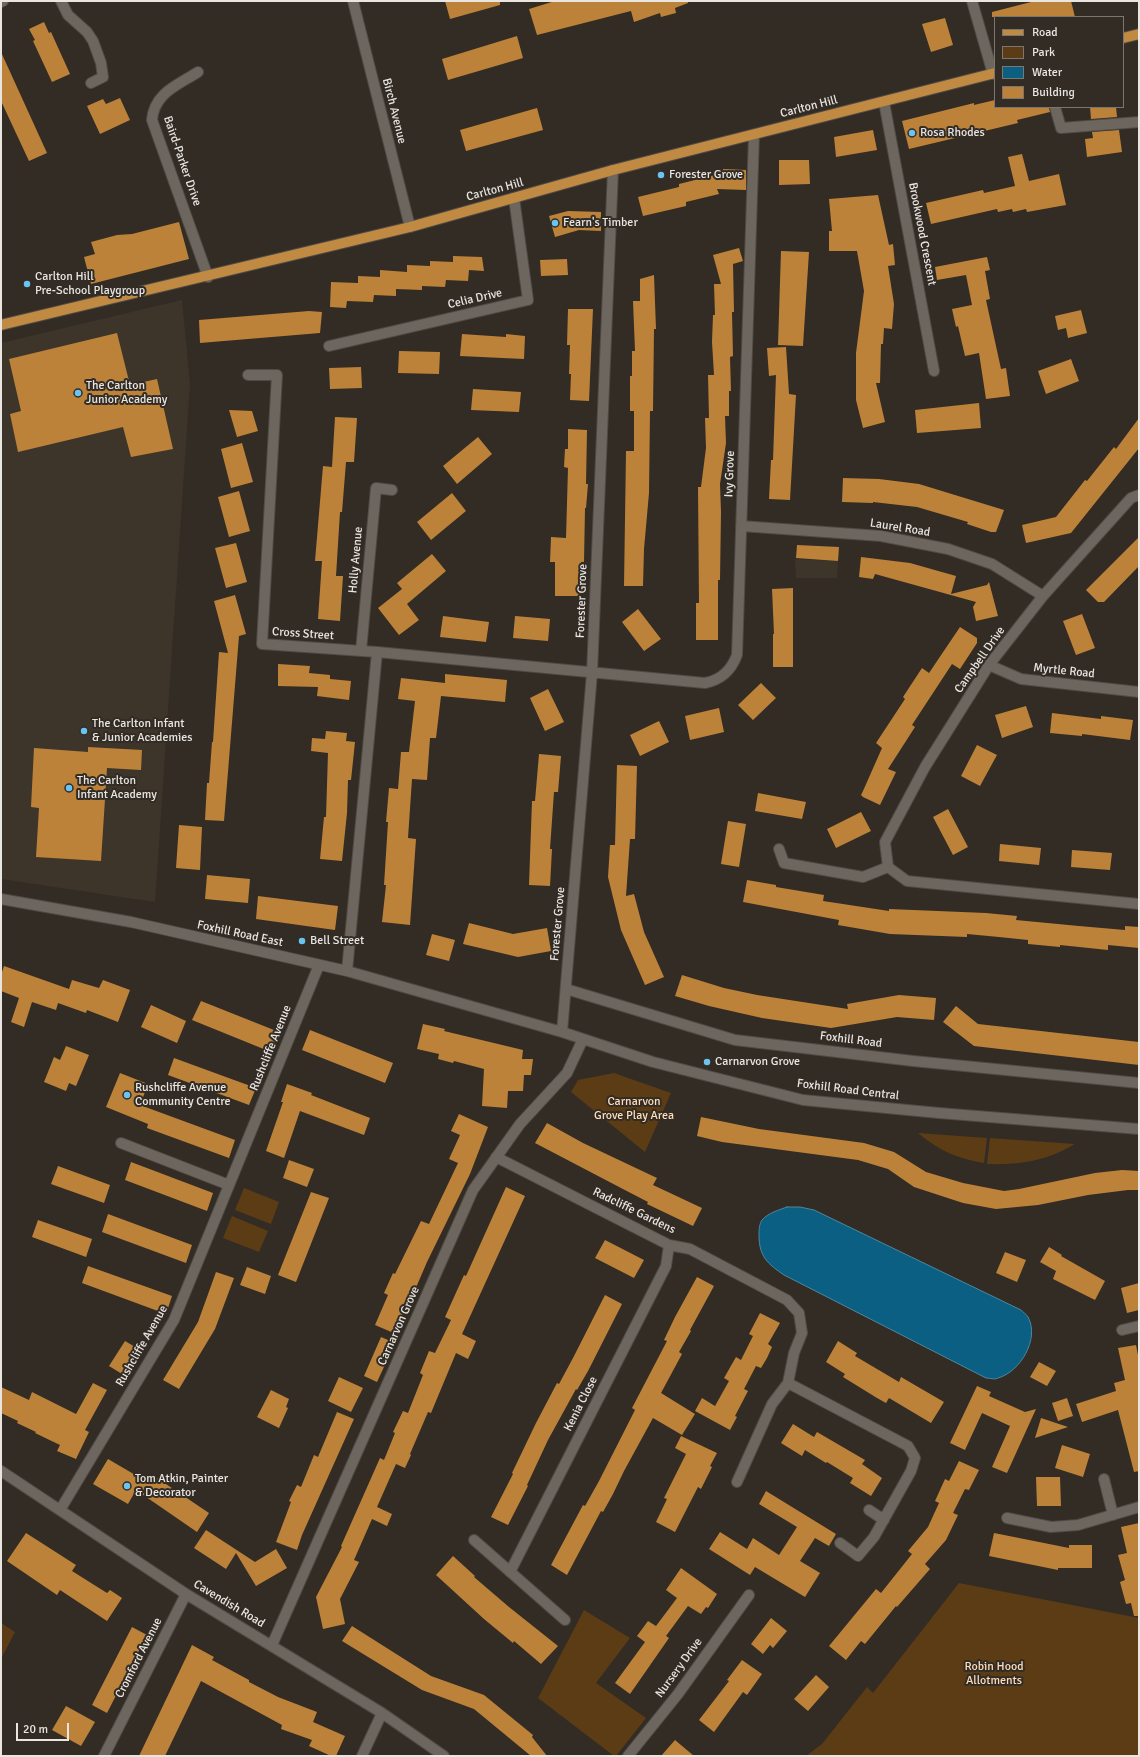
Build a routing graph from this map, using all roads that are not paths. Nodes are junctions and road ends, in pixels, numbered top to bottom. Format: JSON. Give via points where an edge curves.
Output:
{"nodes":[{"id":1,"x":61,"y":1,"type":"edge"},
{"id":2,"x":352,"y":1,"type":"edge"},
{"id":3,"x":972,"y":1,"type":"edge"},
{"id":4,"x":1139,"y":34,"type":"edge"},
{"id":5,"x":1124,"y":38,"type":"edge"},
{"id":6,"x":198,"y":72,"type":"dead end"},
{"id":7,"x":994,"y":73,"type":"edge"},
{"id":8,"x":91,"y":84,"type":"dead end"},
{"id":9,"x":884,"y":102,"type":"junction"},
{"id":10,"x":1055,"y":108,"type":"edge"},
{"id":11,"x":1139,"y":122,"type":"edge"},
{"id":12,"x":754,"y":135,"type":"junction"},
{"id":13,"x":613,"y":170,"type":"junction"},
{"id":14,"x":514,"y":198,"type":"junction"},
{"id":15,"x":410,"y":227,"type":"junction"},
{"id":16,"x":208,"y":276,"type":"junction"},
{"id":17,"x":1,"y":325,"type":"edge"},
{"id":18,"x":329,"y":346,"type":"dead end"},
{"id":19,"x":934,"y":371,"type":"dead end"},
{"id":20,"x":248,"y":375,"type":"dead end"},
{"id":21,"x":392,"y":490,"type":"dead end"},
{"id":22,"x":1139,"y":495,"type":"edge"},
{"id":23,"x":741,"y":526,"type":"junction"},
{"id":24,"x":1043,"y":596,"type":"junction"},
{"id":25,"x":361,"y":651,"type":"junction"},
{"id":26,"x":377,"y":652,"type":"junction"},
{"id":27,"x":989,"y":665,"type":"junction"},
{"id":28,"x":592,"y":673,"type":"junction"},
{"id":29,"x":1139,"y":692,"type":"edge"},
{"id":30,"x":779,"y":850,"type":"dead end"},
{"id":31,"x":888,"y":867,"type":"junction"},
{"id":32,"x":1,"y":899,"type":"edge"},
{"id":33,"x":1139,"y":904,"type":"edge"},
{"id":34,"x":319,"y":965,"type":"junction"},
{"id":35,"x":347,"y":971,"type":"junction"},
{"id":36,"x":566,"y":989,"type":"junction"},
{"id":37,"x":562,"y":1032,"type":"junction"},
{"id":38,"x":583,"y":1039,"type":"junction"},
{"id":39,"x":1139,"y":1083,"type":"edge"},
{"id":40,"x":1139,"y":1129,"type":"edge"},
{"id":41,"x":121,"y":1143,"type":"dead end"},
{"id":42,"x":496,"y":1157,"type":"junction"},
{"id":43,"x":229,"y":1185,"type":"junction"},
{"id":44,"x":670,"y":1245,"type":"junction"},
{"id":45,"x":1139,"y":1326,"type":"edge"},
{"id":46,"x":1122,"y":1330,"type":"dead end"},
{"id":47,"x":788,"y":1383,"type":"junction"},
{"id":48,"x":1,"y":1471,"type":"edge"},
{"id":49,"x":1104,"y":1479,"type":"dead end"},
{"id":50,"x":737,"y":1482,"type":"dead end"},
{"id":51,"x":1139,"y":1507,"type":"edge"},
{"id":52,"x":60,"y":1510,"type":"junction"},
{"id":53,"x":869,"y":1510,"type":"dead end"},
{"id":54,"x":1113,"y":1515,"type":"junction"},
{"id":55,"x":1007,"y":1518,"type":"dead end"},
{"id":56,"x":884,"y":1520,"type":"junction"},
{"id":57,"x":474,"y":1540,"type":"dead end"},
{"id":58,"x":840,"y":1543,"type":"dead end"},
{"id":59,"x":510,"y":1572,"type":"junction"},
{"id":60,"x":186,"y":1594,"type":"junction"},
{"id":61,"x":749,"y":1594,"type":"dead end"},
{"id":62,"x":565,"y":1620,"type":"dead end"},
{"id":63,"x":272,"y":1645,"type":"junction"},
{"id":64,"x":382,"y":1713,"type":"junction"},
{"id":65,"x":104,"y":1756,"type":"edge"},
{"id":66,"x":362,"y":1756,"type":"edge"},
{"id":67,"x":444,"y":1756,"type":"edge"},
{"id":68,"x":628,"y":1756,"type":"edge"}],
"edges":[{"from":1,"to":8,"type":"street","via":[[68,15],[93,41],[101,63],[103,77]]},
{"from":2,"to":15,"type":"street","name":"Birch Avenue"},
{"from":3,"to":7,"type":"street"},
{"from":4,"to":5,"type":"main road"},
{"from":6,"to":16,"type":"street","name":"Baird-Parker Drive","via":[[163,94],[155,104],[152,120]]},
{"from":7,"to":9,"type":"main road","name":"Carlton Hill"},
{"from":9,"to":12,"type":"main road","name":"Carlton Hill"},
{"from":9,"to":19,"type":"street","name":"Brookwood Crescent"},
{"from":10,"to":11,"type":"street","via":[[1061,128]]},
{"from":12,"to":13,"type":"main road","name":"Carlton Hill"},
{"from":12,"to":23,"type":"street","name":"Ivy Grove"},
{"from":13,"to":14,"type":"main road","name":"Carlton Hill"},
{"from":13,"to":28,"type":"street","name":"Forester Grove"},
{"from":14,"to":15,"type":"main road","name":"Carlton Hill"},
{"from":14,"to":18,"type":"street","name":"Celia Drive","via":[[528,300]]},
{"from":15,"to":16,"type":"main road","name":"Carlton Hill"},
{"from":16,"to":17,"type":"main road","name":"Carlton Hill"},
{"from":20,"to":25,"type":"street","name":"Cross Street","via":[[277,375],[262,644]]},
{"from":21,"to":25,"type":"street","name":"Holly Avenue","via":[[376,488]]},
{"from":22,"to":24,"type":"street","name":"Campbell Drive","via":[[1131,498]]},
{"from":23,"to":24,"type":"street","name":"Laurel Road","via":[[882,536],[948,549],[992,564]]},
{"from":23,"to":28,"type":"street","name":"Ivy Grove","via":[[737,655],[726,673],[716,681],[705,683]]},
{"from":24,"to":27,"type":"street","name":"Campbell Drive"},
{"from":25,"to":26,"type":"street","name":"Cross Street"},
{"from":26,"to":28,"type":"street","name":"Cross Street"},
{"from":26,"to":35,"type":"street"},
{"from":27,"to":29,"type":"street","name":"Myrtle Road","via":[[1021,679]]},
{"from":27,"to":31,"type":"street","name":"Campbell Drive","via":[[925,767],[885,842]]},
{"from":28,"to":36,"type":"street","name":"Forester Grove"},
{"from":30,"to":31,"type":"street","via":[[784,863],[863,877]]},
{"from":31,"to":33,"type":"street","via":[[907,881]]},
{"from":32,"to":34,"type":"street","name":"Foxhill Road East","via":[[130,922]]},
{"from":34,"to":35,"type":"street","name":"Foxhill Road East"},
{"from":34,"to":43,"type":"street","name":"Rushcliffe Avenue"},
{"from":35,"to":37,"type":"street","name":"Foxhill Road East"},
{"from":36,"to":37,"type":"street","name":"Forester Grove"},
{"from":36,"to":39,"type":"street","name":"Foxhill Road","via":[[735,1040],[913,1061]]},
{"from":37,"to":38,"type":"street","name":"Foxhill Road Central"},
{"from":38,"to":40,"type":"street","name":"Foxhill Road Central","via":[[653,1062],[803,1100]]},
{"from":38,"to":42,"type":"street","name":"Carnarvon Grove","via":[[567,1073],[520,1124]]},
{"from":41,"to":43,"type":"street"},
{"from":42,"to":44,"type":"street","name":"Radcliffe Gardens"},
{"from":42,"to":63,"type":"street","name":"Carnarvon Grove","via":[[473,1190]]},
{"from":43,"to":52,"type":"street","name":"Rushcliffe Avenue","via":[[174,1320]]},
{"from":44,"to":47,"type":"street","name":"Radcliffe Gardens","via":[[690,1249],[787,1300],[799,1313],[802,1333],[794,1353]]},
{"from":44,"to":59,"type":"street","name":"Kenia Close","via":[[666,1266]]},
{"from":45,"to":46,"type":"street"},
{"from":47,"to":50,"type":"street","name":"Radcliffe Gardens","via":[[772,1404]]},
{"from":47,"to":56,"type":"street","via":[[908,1446],[915,1458],[911,1471]]},
{"from":48,"to":52,"type":"street","name":"Cavendish Road"},
{"from":49,"to":54,"type":"street"},
{"from":51,"to":54,"type":"street"},
{"from":52,"to":60,"type":"street","name":"Cavendish Road"},
{"from":53,"to":56,"type":"street"},
{"from":54,"to":55,"type":"street","via":[[1078,1525],[1051,1527]]},
{"from":56,"to":58,"type":"street","via":[[858,1556]]},
{"from":57,"to":59,"type":"street"},
{"from":59,"to":62,"type":"street"},
{"from":60,"to":63,"type":"street","name":"Cavendish Road"},
{"from":60,"to":65,"type":"street","name":"Cromford Avenue"},
{"from":61,"to":68,"type":"street","name":"Nursery Drive","via":[[678,1694]]},
{"from":63,"to":64,"type":"street","name":"Cavendish Road"},
{"from":64,"to":66,"type":"street"},
{"from":64,"to":67,"type":"street","name":"Cavendish Road"}]}
